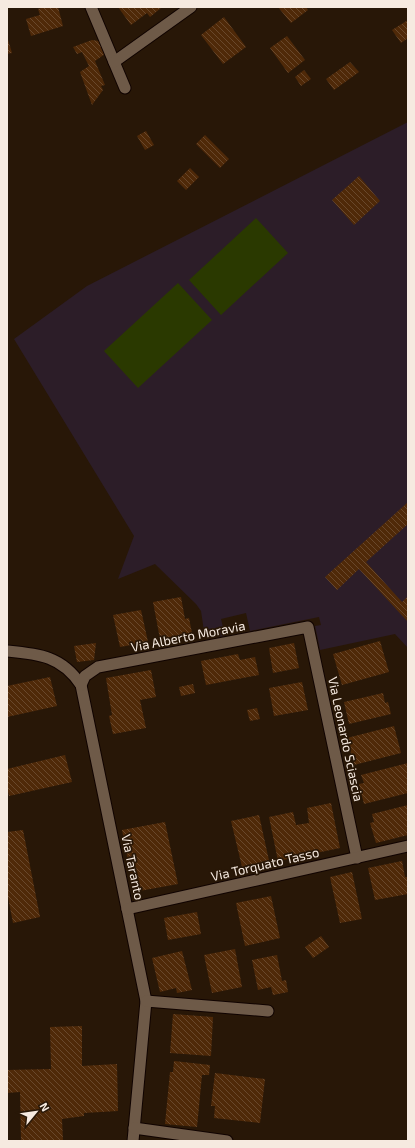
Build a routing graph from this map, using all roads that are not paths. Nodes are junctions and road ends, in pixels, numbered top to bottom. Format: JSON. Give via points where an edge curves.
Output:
{"nodes":[{"id":1,"x":91,"y":7,"type":"edge"},
{"id":2,"x":191,"y":7,"type":"edge"},
{"id":3,"x":114,"y":62,"type":"junction"},
{"id":4,"x":124,"y":88,"type":"dead end"},
{"id":5,"x":308,"y":627,"type":"joint"},
{"id":6,"x":7,"y":651,"type":"edge"},
{"id":7,"x":82,"y":685,"type":"junction"},
{"id":8,"x":408,"y":846,"type":"edge"},
{"id":9,"x":358,"y":858,"type":"junction"},
{"id":10,"x":127,"y":909,"type":"junction"},
{"id":11,"x":146,"y":1001,"type":"junction"},
{"id":12,"x":268,"y":1011,"type":"dead end"},
{"id":13,"x":134,"y":1128,"type":"junction"},
{"id":14,"x":133,"y":1141,"type":"edge"},
{"id":15,"x":227,"y":1141,"type":"edge"}],
"edges":[{"from":1,"to":3,"type":"street"},
{"from":2,"to":3,"type":"street"},
{"from":3,"to":4,"type":"street"},
{"from":5,"to":7,"type":"street","name":"Via Alberto Moravia","via":[[98,667],[85,676]]},
{"from":5,"to":9,"type":"street","name":"Via Leonardo Sciascia"},
{"from":6,"to":7,"type":"street","name":"Via Taranto","via":[[31,653],[54,659],[74,673]]},
{"from":7,"to":10,"type":"street","name":"Via Taranto"},
{"from":8,"to":9,"type":"street","name":"Via Torquato Tasso"},
{"from":9,"to":10,"type":"street","name":"Via Torquato Tasso"},
{"from":10,"to":11,"type":"street","name":"Via Taranto"},
{"from":11,"to":12,"type":"street"},
{"from":11,"to":13,"type":"street","name":"Via Taranto"},
{"from":13,"to":14,"type":"street","name":"Via Taranto"},
{"from":13,"to":15,"type":"street"}]}
